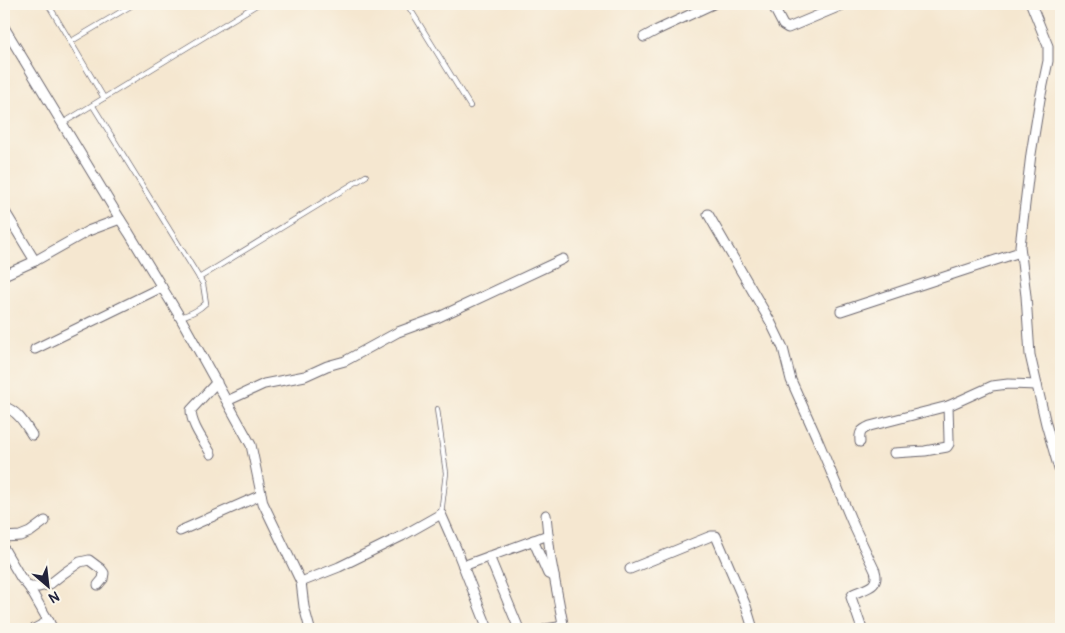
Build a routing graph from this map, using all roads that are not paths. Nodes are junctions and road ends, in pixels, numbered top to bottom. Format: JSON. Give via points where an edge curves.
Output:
{"nodes":[{"id":1,"x":48,"y":4,"type":"edge"},
{"id":2,"x":134,"y":4,"type":"edge"},
{"id":3,"x":255,"y":4,"type":"edge"},
{"id":4,"x":407,"y":4,"type":"edge"},
{"id":5,"x":713,"y":4,"type":"edge"},
{"id":6,"x":772,"y":4,"type":"edge"},
{"id":7,"x":845,"y":4,"type":"edge"},
{"id":8,"x":1031,"y":4,"type":"edge"},
{"id":9,"x":4,"y":27,"type":"edge"},
{"id":10,"x":644,"y":37,"type":"dead end"},
{"id":11,"x":70,"y":42,"type":"junction"},
{"id":12,"x":104,"y":98,"type":"junction"},
{"id":13,"x":93,"y":106,"type":"junction"},
{"id":14,"x":470,"y":106,"type":"dead end"},
{"id":15,"x":62,"y":124,"type":"junction"},
{"id":16,"x":366,"y":176,"type":"dead end"},
{"id":17,"x":4,"y":210,"type":"edge"},
{"id":18,"x":708,"y":214,"type":"dead end"},
{"id":19,"x":120,"y":220,"type":"junction"},
{"id":20,"x":1020,"y":252,"type":"junction"},
{"id":21,"x":563,"y":260,"type":"dead end"},
{"id":22,"x":35,"y":261,"type":"junction"},
{"id":23,"x":4,"y":274,"type":"edge"},
{"id":24,"x":199,"y":278,"type":"junction"},
{"id":25,"x":162,"y":287,"type":"junction"},
{"id":26,"x":841,"y":311,"type":"dead end"},
{"id":27,"x":180,"y":317,"type":"junction"},
{"id":28,"x":35,"y":350,"type":"dead end"},
{"id":29,"x":217,"y":382,"type":"junction"},
{"id":30,"x":1037,"y":385,"type":"junction"},
{"id":31,"x":227,"y":401,"type":"junction"},
{"id":32,"x":948,"y":406,"type":"junction"},
{"id":33,"x":4,"y":407,"type":"edge"},
{"id":34,"x":437,"y":409,"type":"dead end"},
{"id":35,"x":32,"y":435,"type":"dead end"},
{"id":36,"x":860,"y":442,"type":"dead end"},
{"id":37,"x":894,"y":453,"type":"dead end"},
{"id":38,"x":211,"y":454,"type":"dead end"},
{"id":39,"x":1061,"y":476,"type":"edge"},
{"id":40,"x":261,"y":495,"type":"junction"},
{"id":41,"x":441,"y":514,"type":"junction"},
{"id":42,"x":546,"y":515,"type":"dead end"},
{"id":43,"x":45,"y":521,"type":"dead end"},
{"id":44,"x":180,"y":531,"type":"dead end"},
{"id":45,"x":548,"y":535,"type":"junction"},
{"id":46,"x":4,"y":537,"type":"edge"},
{"id":47,"x":532,"y":540,"type":"junction"},
{"id":48,"x":4,"y":549,"type":"edge"},
{"id":49,"x":489,"y":556,"type":"junction"},
{"id":50,"x":463,"y":566,"type":"junction"},
{"id":51,"x":630,"y":569,"type":"dead end"},
{"id":52,"x":554,"y":576,"type":"junction"},
{"id":53,"x":301,"y":582,"type":"junction"},
{"id":54,"x":98,"y":585,"type":"dead end"},
{"id":55,"x":29,"y":587,"type":"junction"},
{"id":56,"x":51,"y":625,"type":"edge"},
{"id":57,"x":34,"y":629,"type":"edge"},
{"id":58,"x":310,"y":629,"type":"edge"},
{"id":59,"x":488,"y":629,"type":"edge"},
{"id":60,"x":519,"y":629,"type":"edge"},
{"id":61,"x":546,"y":629,"type":"edge"},
{"id":62,"x":753,"y":629,"type":"edge"},
{"id":63,"x":862,"y":629,"type":"edge"}],
"edges":[{"from":1,"to":11,"type":"lane"},
{"from":2,"to":11,"type":"lane"},
{"from":3,"to":12,"type":"lane"},
{"from":4,"to":14,"type":"lane"},
{"from":5,"to":10,"type":"street"},
{"from":6,"to":7,"type":"street","via":[[788,28]]},
{"from":8,"to":20,"type":"street","via":[[1048,46],[1048,61],[1031,154]]},
{"from":9,"to":15,"type":"street"},
{"from":11,"to":12,"type":"lane"},
{"from":12,"to":13,"type":"lane"},
{"from":13,"to":15,"type":"lane"},
{"from":13,"to":24,"type":"lane"},
{"from":15,"to":19,"type":"street"},
{"from":16,"to":24,"type":"lane"},
{"from":17,"to":22,"type":"street"},
{"from":18,"to":63,"type":"street","via":[[783,348],[791,380],[877,576],[873,585],[851,597]]},
{"from":19,"to":22,"type":"street","via":[[88,231]]},
{"from":19,"to":25,"type":"street"},
{"from":20,"to":26,"type":"street"},
{"from":20,"to":30,"type":"street","via":[[1030,355]]},
{"from":21,"to":31,"type":"street","via":[[439,317],[398,332],[345,361],[305,376],[264,384]]},
{"from":22,"to":23,"type":"street"},
{"from":24,"to":27,"type":"lane","via":[[206,303]]},
{"from":25,"to":27,"type":"street"},
{"from":25,"to":28,"type":"street"},
{"from":27,"to":29,"type":"street"},
{"from":29,"to":31,"type":"street"},
{"from":29,"to":38,"type":"street","via":[[191,410]]},
{"from":30,"to":32,"type":"street","via":[[992,386]]},
{"from":30,"to":39,"type":"street"},
{"from":31,"to":40,"type":"street","via":[[251,445]]},
{"from":32,"to":36,"type":"street","via":[[870,426],[859,434]]},
{"from":32,"to":37,"type":"street","via":[[947,447]]},
{"from":33,"to":35,"type":"street","via":[[16,413]]},
{"from":34,"to":41,"type":"lane","via":[[446,473]]},
{"from":40,"to":44,"type":"street"},
{"from":40,"to":53,"type":"street"},
{"from":41,"to":50,"type":"street"},
{"from":41,"to":53,"type":"street","via":[[339,567]]},
{"from":42,"to":45,"type":"street"},
{"from":43,"to":46,"type":"street","via":[[20,536]]},
{"from":45,"to":47,"type":"street"},
{"from":45,"to":52,"type":"street"},
{"from":47,"to":49,"type":"street"},
{"from":47,"to":52,"type":"street","via":[[548,574]]},
{"from":48,"to":55,"type":"street"},
{"from":49,"to":50,"type":"street"},
{"from":49,"to":60,"type":"street"},
{"from":50,"to":59,"type":"street"},
{"from":51,"to":62,"type":"street","via":[[716,536]]},
{"from":52,"to":61,"type":"street","via":[[563,624]]},
{"from":53,"to":58,"type":"street"},
{"from":54,"to":55,"type":"street","via":[[104,573],[90,560],[80,562],[50,584],[40,588]]},
{"from":55,"to":56,"type":"street"},
{"from":56,"to":57,"type":"street"}]}
